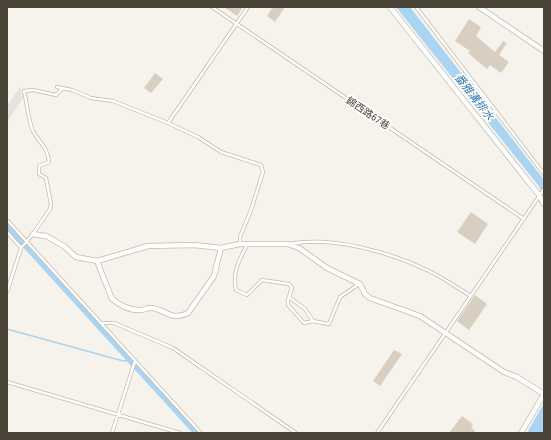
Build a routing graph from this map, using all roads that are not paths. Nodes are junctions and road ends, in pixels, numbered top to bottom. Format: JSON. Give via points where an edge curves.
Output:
{"nodes":[{"id":1,"x":212,"y":7,"type":"edge"},
{"id":2,"x":248,"y":7,"type":"edge"},
{"id":3,"x":390,"y":7,"type":"edge"},
{"id":4,"x":416,"y":7,"type":"edge"},
{"id":5,"x":479,"y":7,"type":"edge"},
{"id":6,"x":237,"y":24,"type":"junction"},
{"id":7,"x":544,"y":51,"type":"edge"},
{"id":8,"x":57,"y":87,"type":"dead end"},
{"id":9,"x":63,"y":88,"type":"junction"},
{"id":10,"x":168,"y":123,"type":"junction"},
{"id":11,"x":544,"y":174,"type":"edge"},
{"id":12,"x":544,"y":189,"type":"edge"},
{"id":13,"x":539,"y":195,"type":"junction"},
{"id":14,"x":544,"y":204,"type":"edge"},
{"id":15,"x":524,"y":219,"type":"junction"},
{"id":16,"x":7,"y":220,"type":"edge"},
{"id":17,"x":7,"y":232,"type":"edge"},
{"id":18,"x":33,"y":234,"type":"junction"},
{"id":19,"x":26,"y":241,"type":"junction"},
{"id":20,"x":240,"y":244,"type":"junction"},
{"id":21,"x":247,"y":244,"type":"junction"},
{"id":22,"x":288,"y":244,"type":"junction"},
{"id":23,"x":21,"y":248,"type":"junction"},
{"id":24,"x":221,"y":248,"type":"junction"},
{"id":25,"x":97,"y":261,"type":"junction"},
{"id":26,"x":360,"y":284,"type":"junction"},
{"id":27,"x":7,"y":292,"type":"edge"},
{"id":28,"x":471,"y":296,"type":"junction"},
{"id":29,"x":289,"y":297,"type":"junction"},
{"id":30,"x":313,"y":321,"type":"junction"},
{"id":31,"x":101,"y":323,"type":"junction"},
{"id":32,"x":444,"y":334,"type":"junction"},
{"id":33,"x":135,"y":361,"type":"junction"},
{"id":34,"x":7,"y":382,"type":"edge"},
{"id":35,"x":544,"y":394,"type":"edge"},
{"id":36,"x":117,"y":415,"type":"junction"},
{"id":37,"x":112,"y":433,"type":"edge"},
{"id":38,"x":180,"y":433,"type":"edge"},
{"id":39,"x":201,"y":433,"type":"edge"},
{"id":40,"x":296,"y":433,"type":"edge"},
{"id":41,"x":377,"y":433,"type":"edge"},
{"id":42,"x":521,"y":433,"type":"edge"}],
"edges":[{"from":1,"to":6,"type":"lane","name":"錦西路67巷"},
{"from":2,"to":6,"type":"lane"},
{"from":3,"to":13,"type":"street"},
{"from":4,"to":11,"type":"lane"},
{"from":5,"to":7,"type":"street"},
{"from":6,"to":10,"type":"lane"},
{"from":6,"to":15,"type":"lane","name":"錦西路67巷"},
{"from":8,"to":9,"type":"lane"},
{"from":9,"to":10,"type":"lane","via":[[91,98],[112,101]]},
{"from":9,"to":18,"type":"lane","via":[[56,95],[33,90],[24,91],[33,131],[44,144],[48,162],[38,169],[39,174],[46,178],[51,204]]},
{"from":10,"to":20,"type":"lane","via":[[198,137],[221,152],[263,167],[251,210],[240,237]]},
{"from":12,"to":13,"type":"lane"},
{"from":13,"to":14,"type":"street"},
{"from":13,"to":15,"type":"lane"},
{"from":15,"to":28,"type":"lane"},
{"from":16,"to":19,"type":"lane"},
{"from":17,"to":23,"type":"lane"},
{"from":18,"to":19,"type":"lane"},
{"from":18,"to":25,"type":"street","via":[[46,236],[64,246],[76,257]]},
{"from":19,"to":23,"type":"lane"},
{"from":19,"to":31,"type":"lane"},
{"from":20,"to":21,"type":"street"},
{"from":20,"to":24,"type":"street"},
{"from":21,"to":22,"type":"street"},
{"from":21,"to":29,"type":"lane","via":[[236,271],[236,290],[247,295],[265,280],[292,285]]},
{"from":22,"to":26,"type":"street","via":[[299,248],[327,268]]},
{"from":22,"to":28,"type":"lane","via":[[314,241],[331,243],[397,257],[430,272]]},
{"from":23,"to":27,"type":"lane"},
{"from":24,"to":25,"type":"street","via":[[194,245],[148,246]]},
{"from":24,"to":25,"type":"street","via":[[210,282],[188,314],[174,317],[150,308],[139,310],[115,302]]},
{"from":26,"to":30,"type":"lane","via":[[340,297],[329,324]]},
{"from":26,"to":32,"type":"street","via":[[370,298],[420,316]]},
{"from":28,"to":32,"type":"lane"},
{"from":29,"to":30,"type":"lane","via":[[305,309]]},
{"from":29,"to":30,"type":"lane","via":[[288,305],[301,322]]},
{"from":31,"to":33,"type":"lane"},
{"from":31,"to":40,"type":"lane","via":[[114,323],[172,348]]},
{"from":32,"to":35,"type":"street"},
{"from":32,"to":41,"type":"lane"},
{"from":33,"to":36,"type":"lane"},
{"from":33,"to":39,"type":"lane"},
{"from":34,"to":36,"type":"lane"},
{"from":35,"to":42,"type":"street"},
{"from":36,"to":37,"type":"lane"},
{"from":36,"to":38,"type":"lane"}]}
